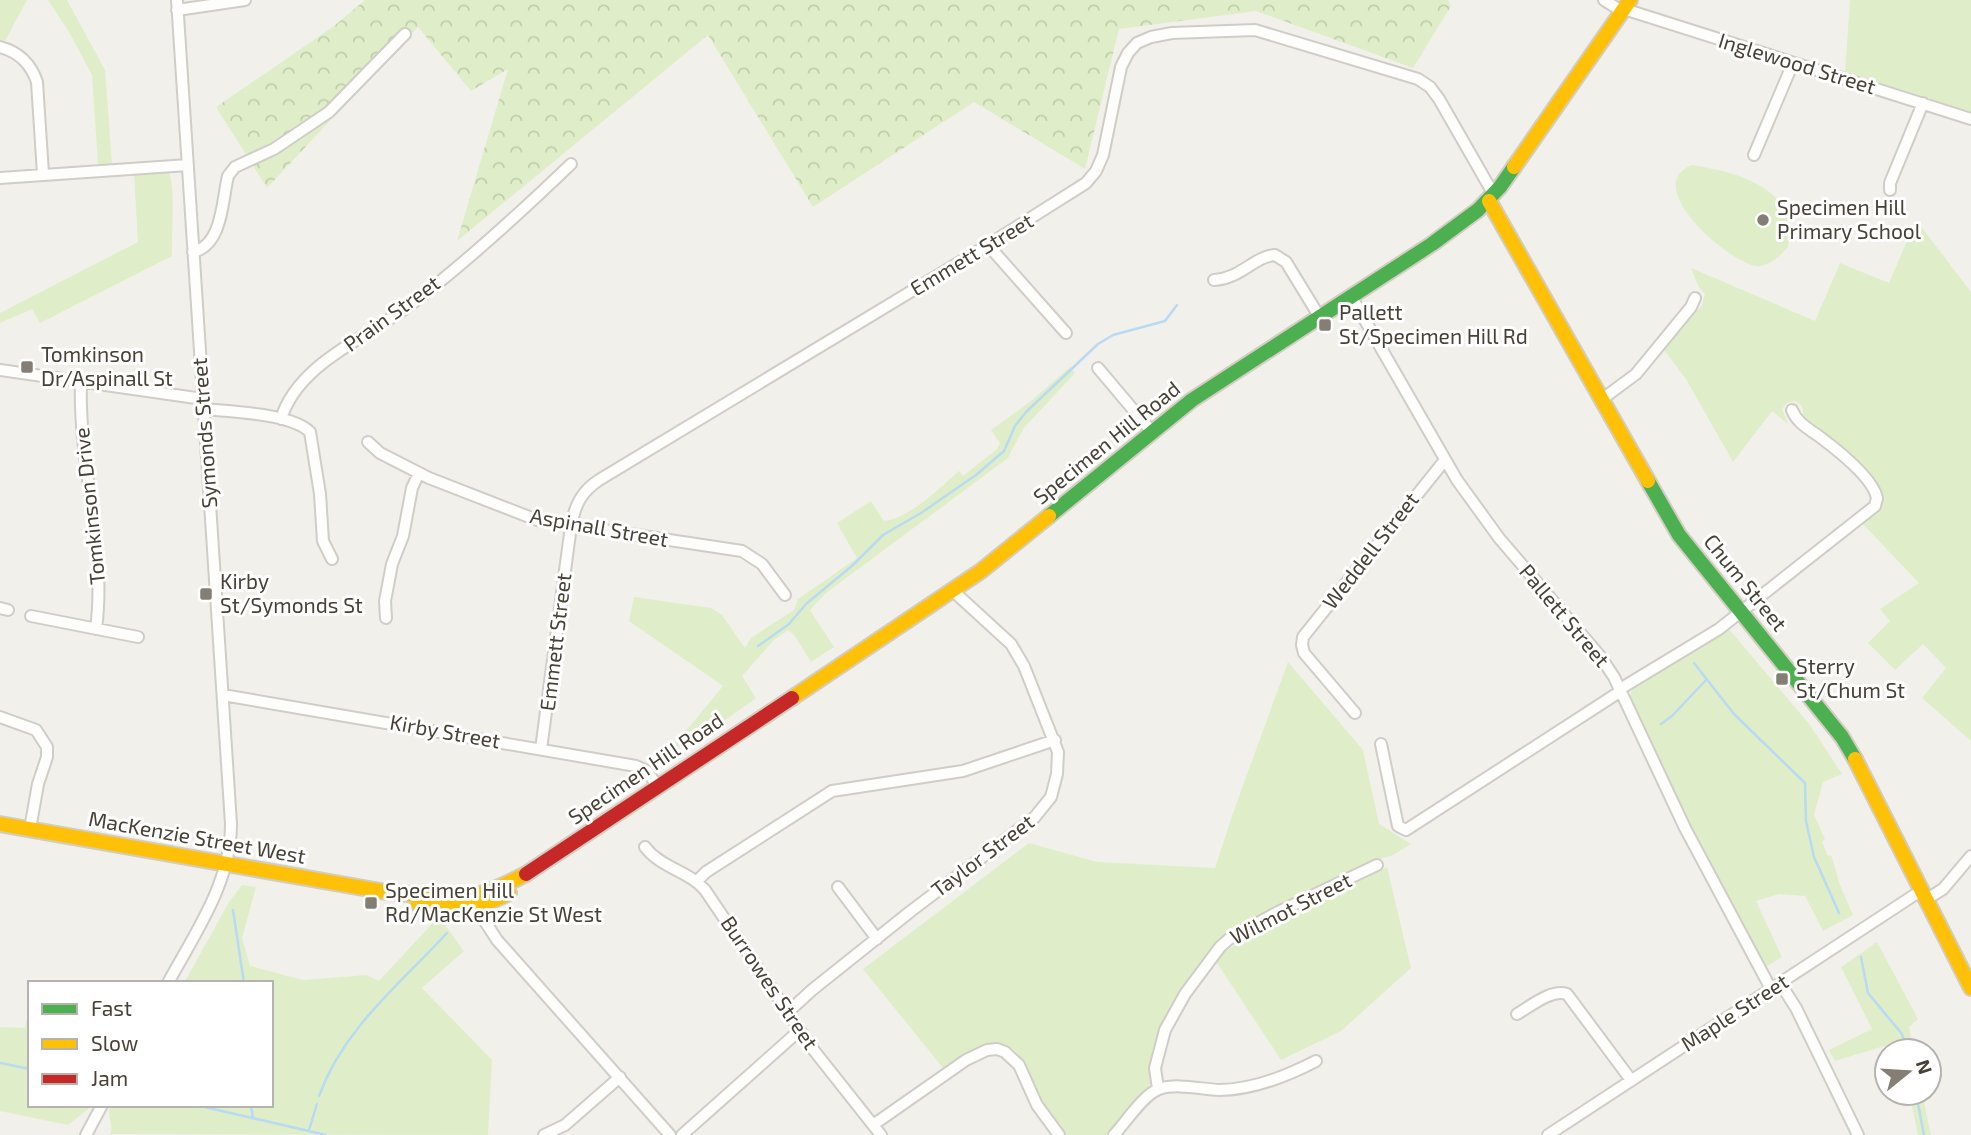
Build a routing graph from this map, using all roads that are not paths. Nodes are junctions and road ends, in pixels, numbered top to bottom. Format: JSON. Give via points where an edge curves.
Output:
{"nodes":[{"id":1,"x":245,"y":0,"type":"edge"},
{"id":2,"x":1605,"y":0,"type":"edge"},
{"id":3,"x":177,"y":5,"type":"edge"},
{"id":4,"x":1626,"y":7,"type":"edge"},
{"id":5,"x":405,"y":34,"type":"dead end"},
{"id":6,"x":0,"y":47,"type":"edge"},
{"id":7,"x":1793,"y":63,"type":"junction"},
{"id":8,"x":1923,"y":103,"type":"junction"},
{"id":9,"x":1971,"y":119,"type":"edge"},
{"id":10,"x":1754,"y":155,"type":"dead end"},
{"id":11,"x":188,"y":164,"type":"junction"},
{"id":12,"x":572,"y":164,"type":"dead end"},
{"id":13,"x":43,"y":174,"type":"junction"},
{"id":14,"x":0,"y":178,"type":"edge"},
{"id":15,"x":1890,"y":190,"type":"dead end"},
{"id":16,"x":1492,"y":198,"type":"junction"},
{"id":17,"x":988,"y":245,"type":"junction"},
{"id":18,"x":194,"y":252,"type":"junction"},
{"id":19,"x":1213,"y":280,"type":"dead end"},
{"id":20,"x":1351,"y":296,"type":"junction"},
{"id":21,"x":1695,"y":299,"type":"dead end"},
{"id":22,"x":1319,"y":316,"type":"junction"},
{"id":23,"x":1066,"y":333,"type":"dead end"},
{"id":24,"x":1098,"y":368,"type":"dead end"},
{"id":25,"x":0,"y":370,"type":"edge"},
{"id":26,"x":82,"y":382,"type":"junction"},
{"id":27,"x":1601,"y":400,"type":"junction"},
{"id":28,"x":203,"y":404,"type":"junction"},
{"id":29,"x":1793,"y":410,"type":"dead end"},
{"id":30,"x":281,"y":419,"type":"junction"},
{"id":31,"x":1152,"y":432,"type":"junction"},
{"id":32,"x":368,"y":443,"type":"dead end"},
{"id":33,"x":1445,"y":460,"type":"junction"},
{"id":34,"x":419,"y":473,"type":"junction"},
{"id":35,"x":571,"y":526,"type":"junction"},
{"id":36,"x":332,"y":559,"type":"dead end"},
{"id":37,"x":952,"y":590,"type":"junction"},
{"id":38,"x":785,"y":595,"type":"dead end"},
{"id":39,"x":1741,"y":612,"type":"junction"},
{"id":40,"x":31,"y":616,"type":"dead end"},
{"id":41,"x":386,"y":618,"type":"dead end"},
{"id":42,"x":96,"y":629,"type":"junction"},
{"id":43,"x":138,"y":637,"type":"dead end"},
{"id":44,"x":1621,"y":690,"type":"junction"},
{"id":45,"x":223,"y":695,"type":"junction"},
{"id":46,"x":1355,"y":713,"type":"dead end"},
{"id":47,"x":0,"y":717,"type":"edge"},
{"id":48,"x":1055,"y":740,"type":"junction"},
{"id":49,"x":1381,"y":744,"type":"dead end"},
{"id":50,"x":541,"y":749,"type":"junction"},
{"id":51,"x":658,"y":787,"type":"junction"},
{"id":52,"x":0,"y":824,"type":"edge"},
{"id":53,"x":30,"y":829,"type":"junction"},
{"id":54,"x":645,"y":847,"type":"dead end"},
{"id":55,"x":1971,"y":856,"type":"edge"},
{"id":56,"x":226,"y":865,"type":"junction"},
{"id":57,"x":1377,"y":865,"type":"dead end"},
{"id":58,"x":697,"y":881,"type":"junction"},
{"id":59,"x":838,"y":887,"type":"dead end"},
{"id":60,"x":1925,"y":895,"type":"junction"},
{"id":61,"x":478,"y":901,"type":"junction"},
{"id":62,"x":877,"y":939,"type":"junction"},
{"id":63,"x":169,"y":981,"type":"edge"},
{"id":64,"x":1776,"y":986,"type":"junction"},
{"id":65,"x":1971,"y":989,"type":"edge"},
{"id":66,"x":788,"y":1012,"type":"junction"},
{"id":67,"x":1517,"y":1014,"type":"dead end"},
{"id":68,"x":800,"y":1030,"type":"junction"},
{"id":69,"x":1317,"y":1060,"type":"dead end"},
{"id":70,"x":620,"y":1077,"type":"junction"},
{"id":71,"x":1631,"y":1080,"type":"junction"},
{"id":72,"x":1158,"y":1089,"type":"junction"},
{"id":73,"x":101,"y":1107,"type":"edge"},
{"id":74,"x":873,"y":1125,"type":"junction"},
{"id":75,"x":86,"y":1135,"type":"edge"},
{"id":76,"x":544,"y":1135,"type":"edge"},
{"id":77,"x":670,"y":1135,"type":"edge"},
{"id":78,"x":682,"y":1135,"type":"edge"},
{"id":79,"x":881,"y":1135,"type":"edge"},
{"id":80,"x":1059,"y":1135,"type":"edge"},
{"id":81,"x":1114,"y":1135,"type":"edge"},
{"id":82,"x":1548,"y":1135,"type":"edge"},
{"id":83,"x":1858,"y":1135,"type":"edge"}],
"edges":[{"from":1,"to":3,"type":"street"},
{"from":2,"to":4,"type":"street","name":"Inglewood Street"},
{"from":3,"to":11,"type":"street","name":"Symonds Street"},
{"from":4,"to":7,"type":"street","name":"Inglewood Street"},
{"from":4,"to":16,"type":"main road","name":"Specimen Hill Road"},
{"from":5,"to":18,"type":"street","via":[[328,112],[274,149],[231,171],[213,237],[205,248]]},
{"from":6,"to":13,"type":"street","via":[[21,57],[34,73]]},
{"from":7,"to":8,"type":"street","name":"Inglewood Street"},
{"from":7,"to":10,"type":"street"},
{"from":8,"to":9,"type":"street","name":"Inglewood Street"},
{"from":8,"to":15,"type":"street"},
{"from":11,"to":13,"type":"street"},
{"from":11,"to":18,"type":"street","name":"Symonds Street"},
{"from":12,"to":30,"type":"street","name":"Prain Street","via":[[410,305],[317,369],[288,398]]},
{"from":13,"to":14,"type":"street"},
{"from":16,"to":17,"type":"street","name":"Emmett Street","via":[[1439,99],[1418,79],[1255,30],[1172,33],[1151,37],[1128,53],[1103,155],[1086,183]]},
{"from":16,"to":20,"type":"main road","name":"Specimen Hill Road","via":[[1432,244]]},
{"from":16,"to":27,"type":"main road","name":"Chum Street"},
{"from":17,"to":23,"type":"street"},
{"from":17,"to":35,"type":"street","name":"Emmett Street","via":[[599,480],[580,497]]},
{"from":18,"to":28,"type":"street","name":"Symonds Street"},
{"from":19,"to":22,"type":"street","via":[[1235,276],[1269,256],[1280,257]]},
{"from":20,"to":22,"type":"main road","name":"Specimen Hill Road"},
{"from":20,"to":33,"type":"street","name":"Pallett Street"},
{"from":21,"to":27,"type":"street","via":[[1636,374]]},
{"from":22,"to":31,"type":"main road","name":"Specimen Hill Road","via":[[1214,384]]},
{"from":24,"to":31,"type":"street"},
{"from":25,"to":26,"type":"street"},
{"from":26,"to":28,"type":"street"},
{"from":26,"to":42,"type":"street","name":"Tomkinson Drive","via":[[82,435],[99,573]]},
{"from":27,"to":39,"type":"main road","name":"Chum Street","via":[[1674,528]]},
{"from":28,"to":30,"type":"street"},
{"from":28,"to":45,"type":"street","name":"Symonds Street"},
{"from":29,"to":39,"type":"street","via":[[1800,423],[1871,485],[1877,502]]},
{"from":30,"to":36,"type":"street","via":[[307,429],[312,438],[323,541]]},
{"from":31,"to":37,"type":"main road","name":"Specimen Hill Road","via":[[1011,549]]},
{"from":32,"to":34,"type":"street","name":"Aspinall Street"},
{"from":33,"to":44,"type":"street","name":"Pallett Street","via":[[1490,526],[1600,656]]},
{"from":33,"to":46,"type":"street","name":"Weddell Street","via":[[1303,637],[1304,653]]},
{"from":34,"to":35,"type":"street","name":"Aspinall Street","via":[[525,516]]},
{"from":34,"to":41,"type":"street","via":[[393,557]]},
{"from":35,"to":38,"type":"street","name":"Aspinall Street","via":[[741,551],[762,564]]},
{"from":35,"to":50,"type":"street","name":"Emmett Street"},
{"from":37,"to":48,"type":"street","name":"Taylor Street","via":[[1017,653]]},
{"from":37,"to":51,"type":"main road","name":"Specimen Hill Road"},
{"from":39,"to":44,"type":"street"},
{"from":39,"to":60,"type":"main road","name":"Chum Street","via":[[1842,737]]},
{"from":40,"to":42,"type":"street"},
{"from":42,"to":43,"type":"street"},
{"from":44,"to":49,"type":"street","via":[[1409,829],[1398,826]]},
{"from":44,"to":64,"type":"street","name":"Pallett Street","via":[[1685,828]]},
{"from":45,"to":50,"type":"street","name":"Kirby Street"},
{"from":45,"to":56,"type":"street","name":"Symonds Street","via":[[231,824]]},
{"from":47,"to":53,"type":"street","via":[[36,730],[47,747]]},
{"from":48,"to":58,"type":"street","via":[[963,771],[832,791]]},
{"from":48,"to":62,"type":"street","name":"Taylor Street","via":[[1057,774],[1051,797],[1040,813]]},
{"from":50,"to":51,"type":"street","name":"Kirby Street","via":[[642,768]]},
{"from":51,"to":61,"type":"main road","name":"Specimen Hill Road","via":[[551,859]]},
{"from":52,"to":53,"type":"main road","name":"MacKenzie Street West"},
{"from":53,"to":56,"type":"main road","name":"MacKenzie Street West"},
{"from":54,"to":58,"type":"street","name":"Burrowes Street","via":[[663,864]]},
{"from":55,"to":60,"type":"street","name":"Maple Street","via":[[1942,889]]},
{"from":56,"to":61,"type":"main road","name":"MacKenzie Street West","via":[[386,892]]},
{"from":56,"to":63,"type":"street","name":"Symonds Street","via":[[212,903]]},
{"from":57,"to":72,"type":"street","name":"Wilmot Street","via":[[1278,912],[1220,947],[1185,994],[1166,1030],[1155,1068]]},
{"from":58,"to":66,"type":"street","name":"Burrowes Street"},
{"from":59,"to":62,"type":"street"},
{"from":60,"to":64,"type":"street","name":"Maple Street"},
{"from":60,"to":65,"type":"main road","name":"Chum Street"},
{"from":61,"to":70,"type":"street","via":[[497,940]]},
{"from":62,"to":66,"type":"street","name":"Taylor Street"},
{"from":64,"to":71,"type":"street","name":"Maple Street"},
{"from":64,"to":83,"type":"street","name":"Pallett Street","via":[[1796,1008]]},
{"from":66,"to":68,"type":"street","name":"Burrowes Street"},
{"from":67,"to":71,"type":"street","via":[[1552,994],[1567,994]]},
{"from":68,"to":74,"type":"street","name":"Burrowes Street"},
{"from":68,"to":78,"type":"street"},
{"from":69,"to":72,"type":"street","via":[[1285,1076],[1238,1088]]},
{"from":70,"to":76,"type":"street","via":[[565,1125]]},
{"from":70,"to":77,"type":"street"},
{"from":71,"to":82,"type":"street","name":"Maple Street"},
{"from":72,"to":81,"type":"street"},
{"from":73,"to":75,"type":"street"},
{"from":74,"to":79,"type":"street","name":"Burrowes Street"},
{"from":74,"to":80,"type":"street","via":[[966,1060],[997,1049],[1019,1065],[1037,1105]]}]}
